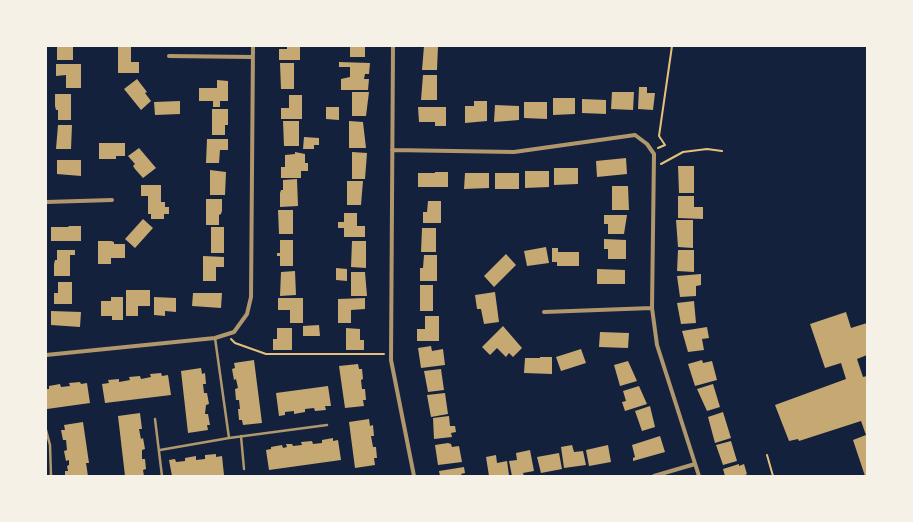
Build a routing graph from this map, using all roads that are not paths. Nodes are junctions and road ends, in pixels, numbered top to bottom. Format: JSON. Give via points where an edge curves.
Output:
{"nodes":[{"id":1,"x":253,"y":46,"type":"edge"},
{"id":2,"x":393,"y":46,"type":"edge"},
{"id":3,"x":169,"y":56,"type":"dead end"},
{"id":4,"x":252,"y":57,"type":"junction"},
{"id":5,"x":392,"y":150,"type":"junction"},
{"id":6,"x":112,"y":200,"type":"dead end"},
{"id":7,"x":46,"y":202,"type":"edge"},
{"id":8,"x":652,"y":308,"type":"junction"},
{"id":9,"x":544,"y":312,"type":"dead end"},
{"id":10,"x":215,"y":338,"type":"junction"},
{"id":11,"x":46,"y":354,"type":"edge"},
{"id":12,"x":155,"y":419,"type":"dead end"},
{"id":13,"x":327,"y":425,"type":"dead end"},
{"id":14,"x":46,"y":430,"type":"edge"},
{"id":15,"x":241,"y":436,"type":"junction"},
{"id":16,"x":229,"y":438,"type":"junction"},
{"id":17,"x":160,"y":450,"type":"junction"},
{"id":18,"x":46,"y":462,"type":"edge"},
{"id":19,"x":50,"y":462,"type":"junction"},
{"id":20,"x":695,"y":464,"type":"junction"},
{"id":21,"x":244,"y":469,"type":"dead end"},
{"id":22,"x":52,"y":476,"type":"edge"},
{"id":23,"x":162,"y":476,"type":"edge"},
{"id":24,"x":414,"y":476,"type":"edge"},
{"id":25,"x":654,"y":476,"type":"edge"},
{"id":26,"x":699,"y":476,"type":"edge"}],
"edges":[{"from":1,"to":4,"type":"street"},
{"from":2,"to":5,"type":"street"},
{"from":3,"to":4,"type":"street"},
{"from":4,"to":10,"type":"street","via":[[251,298],[247,314],[234,332]]},
{"from":5,"to":8,"type":"street","via":[[514,152],[635,135],[648,144],[654,154]]},
{"from":5,"to":24,"type":"street","via":[[391,354]]},
{"from":6,"to":7,"type":"street"},
{"from":8,"to":9,"type":"street"},
{"from":8,"to":20,"type":"street","via":[[657,345]]},
{"from":10,"to":11,"type":"street"},
{"from":10,"to":16,"type":"lane"},
{"from":12,"to":17,"type":"lane"},
{"from":13,"to":15,"type":"lane"},
{"from":14,"to":19,"type":"lane","via":[[50,445]]},
{"from":15,"to":16,"type":"lane"},
{"from":15,"to":21,"type":"lane"},
{"from":16,"to":17,"type":"lane"},
{"from":17,"to":23,"type":"lane"},
{"from":18,"to":19,"type":"lane"},
{"from":19,"to":22,"type":"lane"},
{"from":20,"to":25,"type":"street"},
{"from":20,"to":26,"type":"street"}]}
